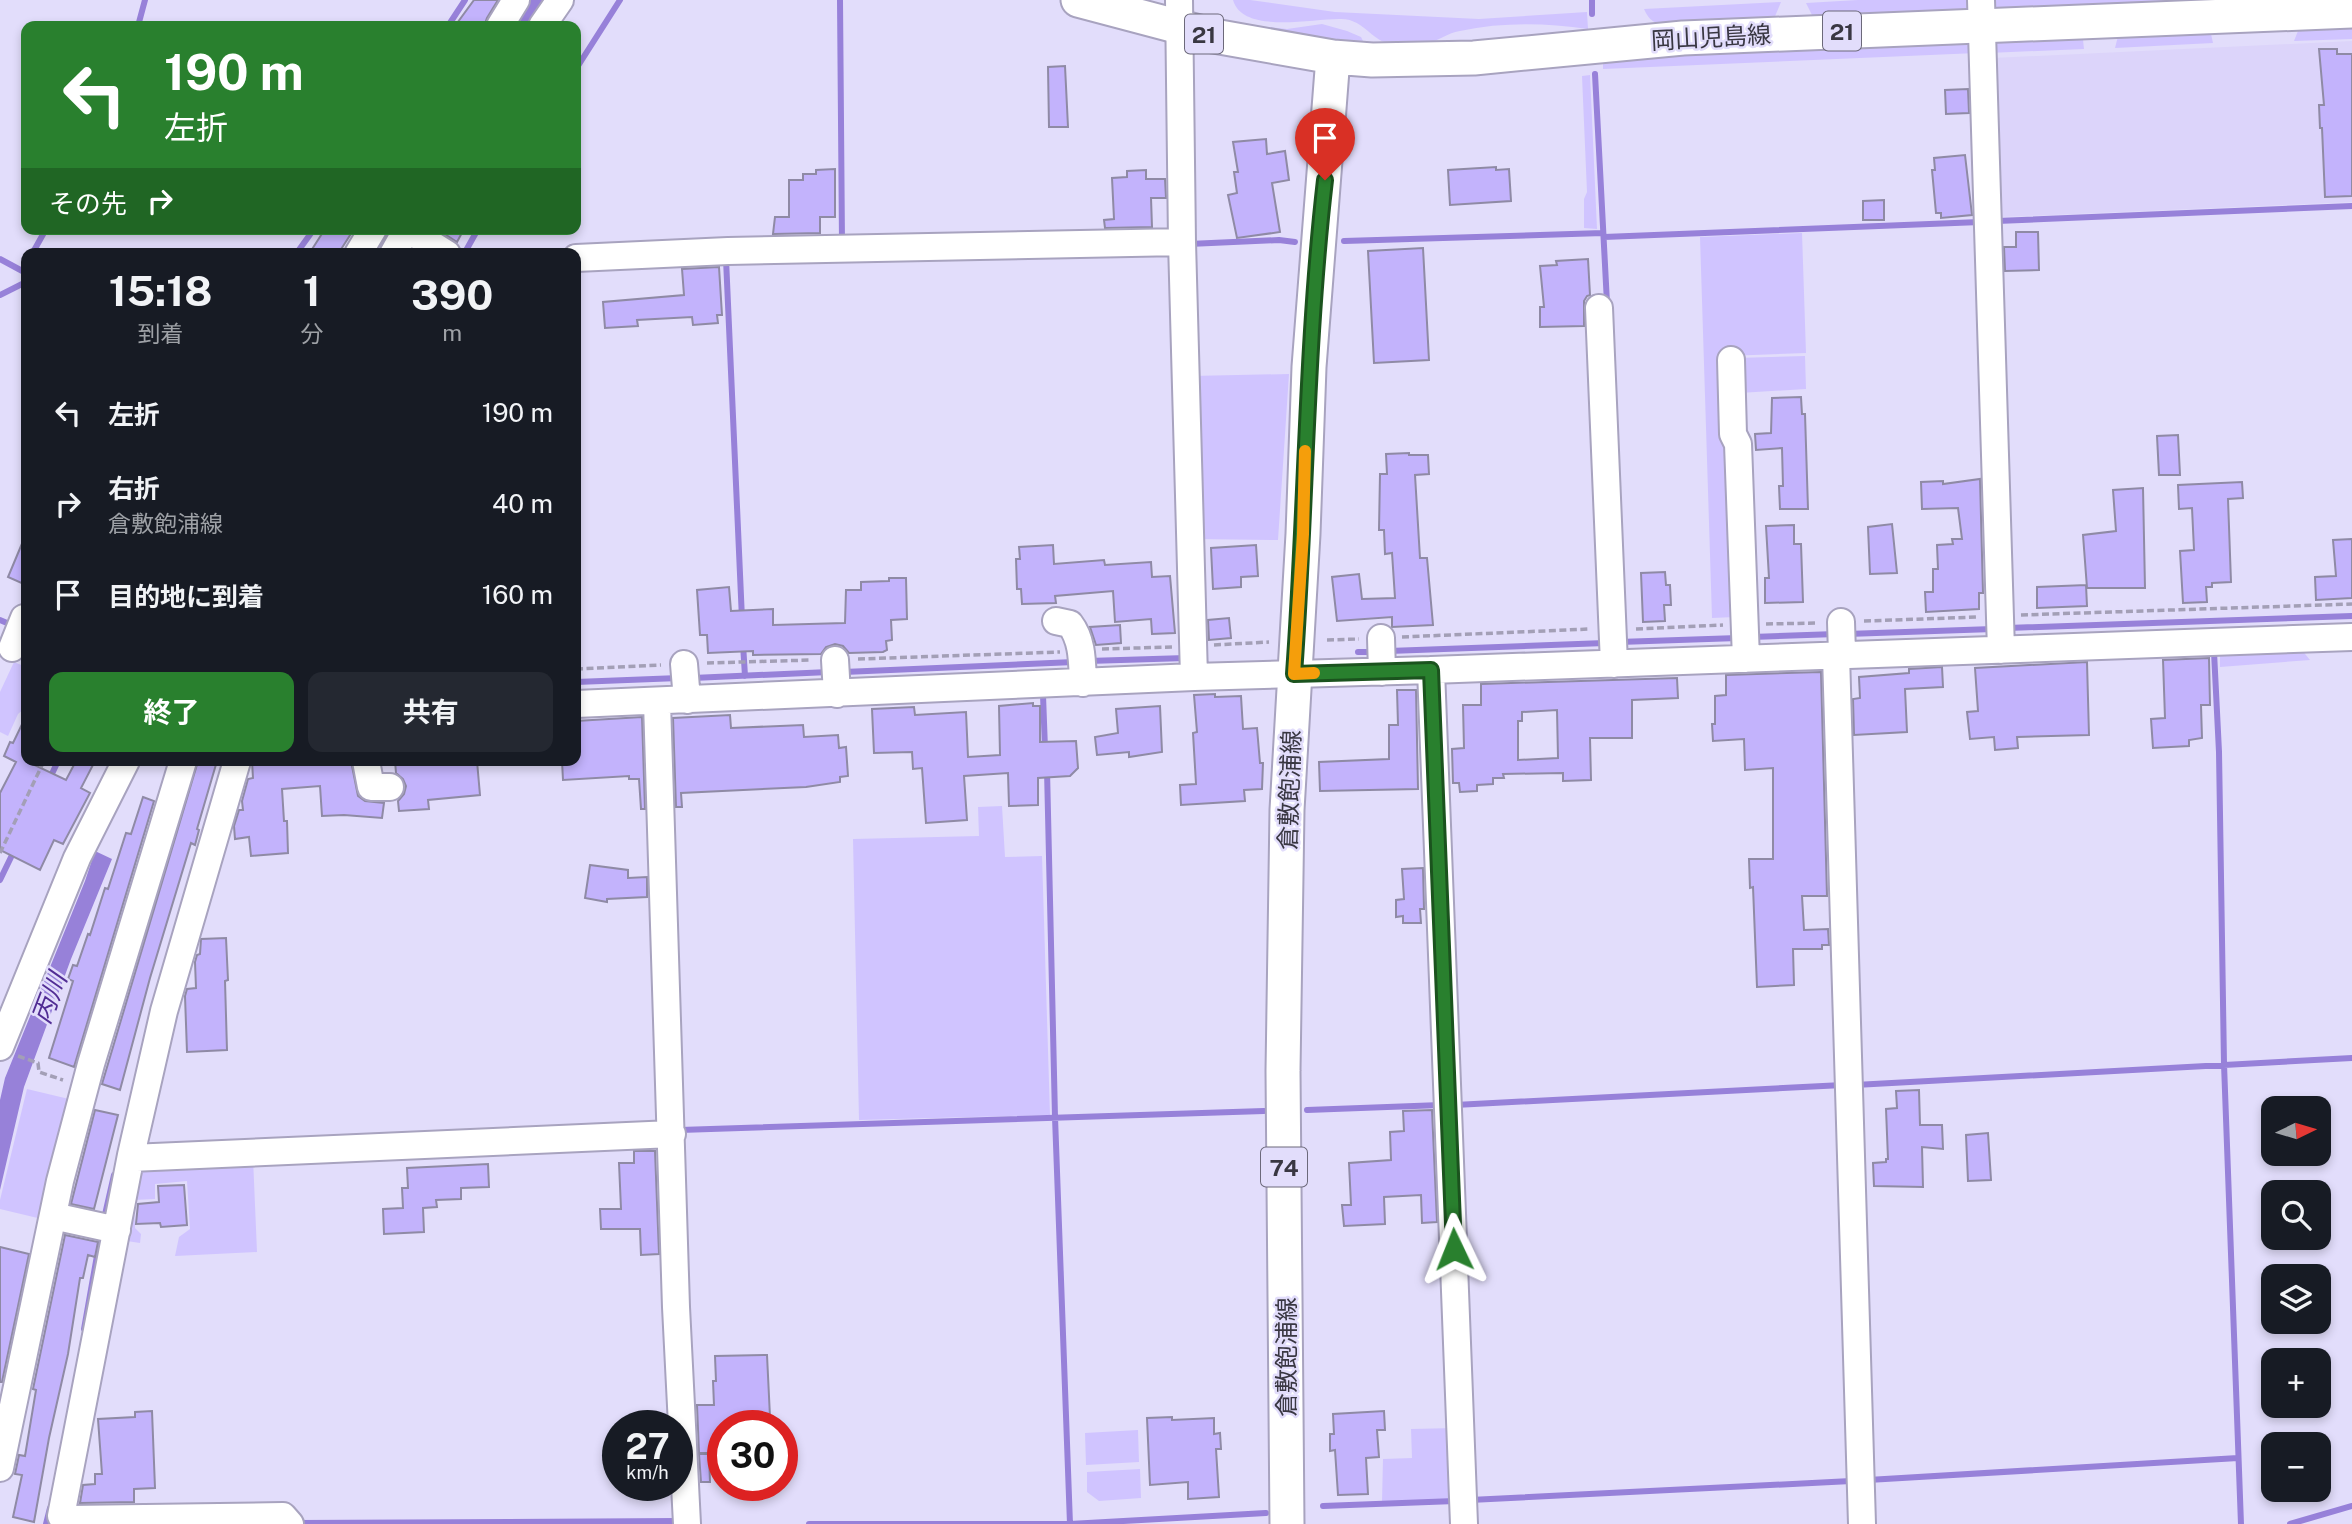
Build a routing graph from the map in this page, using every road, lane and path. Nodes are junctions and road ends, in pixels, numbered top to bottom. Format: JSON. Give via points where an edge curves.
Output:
{"nodes":[{"id":1,"x":516,"y":0,"type":"edge"},
{"id":2,"x":559,"y":0,"type":"edge"},
{"id":3,"x":1078,"y":0,"type":"edge"},
{"id":4,"x":2352,"y":10,"type":"edge"},
{"id":5,"x":1982,"y":13,"type":"edge"},
{"id":6,"x":1179,"y":14,"type":"edge"},
{"id":7,"x":503,"y":21,"type":"edge"},
{"id":8,"x":545,"y":21,"type":"edge"},
{"id":9,"x":1332,"y":57,"type":"junction"},
{"id":10,"x":417,"y":235,"type":"edge"},
{"id":11,"x":1182,"y":242,"type":"junction"},
{"id":12,"x":437,"y":248,"type":"edge"},
{"id":13,"x":581,"y":258,"type":"edge"},
{"id":14,"x":1599,"y":308,"type":"dead end"},
{"id":15,"x":1731,"y":359,"type":"dead end"},
{"id":16,"x":1056,"y":621,"type":"dead end"},
{"id":17,"x":2000,"y":635,"type":"junction"},
{"id":18,"x":2352,"y":637,"type":"edge"},
{"id":19,"x":1327,"y":640,"type":"dead end"},
{"id":20,"x":1840,"y":640,"type":"junction"},
{"id":21,"x":1270,"y":642,"type":"dead end"},
{"id":22,"x":1612,"y":644,"type":"junction"},
{"id":23,"x":1745,"y":644,"type":"junction"},
{"id":24,"x":1381,"y":653,"type":"junction"},
{"id":25,"x":1191,"y":657,"type":"junction"},
{"id":26,"x":742,"y":663,"type":"dead end"},
{"id":27,"x":1082,"y":665,"type":"junction"},
{"id":28,"x":1431,"y":670,"type":"junction"},
{"id":29,"x":1294,"y":674,"type":"junction"},
{"id":30,"x":836,"y":675,"type":"junction"},
{"id":31,"x":657,"y":702,"type":"junction"},
{"id":32,"x":581,"y":704,"type":"edge"},
{"id":33,"x":42,"y":766,"type":"edge"},
{"id":34,"x":123,"y":766,"type":"edge"},
{"id":35,"x":181,"y":766,"type":"edge"},
{"id":36,"x":235,"y":766,"type":"edge"},
{"id":37,"x":367,"y":766,"type":"edge"},
{"id":38,"x":390,"y":787,"type":"dead end"},
{"id":39,"x":0,"y":853,"type":"edge"},
{"id":40,"x":6,"y":1051,"type":"edge"},
{"id":41,"x":85,"y":1087,"type":"junction"},
{"id":42,"x":667,"y":1135,"type":"junction"},
{"id":43,"x":132,"y":1152,"type":"junction"},
{"id":44,"x":53,"y":1216,"type":"junction"},
{"id":45,"x":107,"y":1228,"type":"junction"},
{"id":46,"x":0,"y":1468,"type":"edge"},
{"id":47,"x":1463,"y":1509,"type":"edge"},
{"id":48,"x":289,"y":1522,"type":"edge"},
{"id":49,"x":687,"y":1524,"type":"edge"},
{"id":50,"x":1287,"y":1524,"type":"edge"},
{"id":51,"x":1862,"y":1524,"type":"edge"}],
"edges":[{"from":1,"to":7,"type":"street"},
{"from":2,"to":8,"type":"street"},
{"from":3,"to":6,"type":"main road","name":"岡山児島線","number":"21"},
{"from":4,"to":5,"type":"main road","name":"岡山児島線","number":"21"},
{"from":5,"to":9,"type":"main road","name":"岡山児島線","number":"21","via":[[1474,58]]},
{"from":5,"to":17,"type":"street"},
{"from":6,"to":9,"type":"main road","name":"岡山児島線","number":"21","via":[[1253,44]]},
{"from":6,"to":11,"type":"street"},
{"from":9,"to":29,"type":"main road","name":"倉敷飽浦線","number":"74","via":[[1309,367]]},
{"from":10,"to":12,"type":"street"},
{"from":11,"to":13,"type":"street"},
{"from":11,"to":25,"type":"street"},
{"from":14,"to":22,"type":"street"},
{"from":15,"to":23,"type":"street"},
{"from":16,"to":27,"type":"street","via":[[1075,630]]},
{"from":17,"to":18,"type":"street"},
{"from":17,"to":20,"type":"street"},
{"from":19,"to":24,"type":"path"},
{"from":20,"to":23,"type":"street"},
{"from":20,"to":51,"type":"street"},
{"from":21,"to":25,"type":"path"},
{"from":22,"to":23,"type":"street"},
{"from":22,"to":24,"type":"path"},
{"from":22,"to":28,"type":"street"},
{"from":24,"to":28,"type":"street"},
{"from":24,"to":29,"type":"street"},
{"from":25,"to":27,"type":"street"},
{"from":25,"to":27,"type":"path"},
{"from":25,"to":29,"type":"street"},
{"from":26,"to":30,"type":"path"},
{"from":27,"to":30,"type":"street"},
{"from":27,"to":30,"type":"path","via":[[981,656]]},
{"from":28,"to":47,"type":"street"},
{"from":29,"to":50,"type":"main road","name":"倉敷飽浦線","number":"74","via":[[1283,1071]]},
{"from":30,"to":31,"type":"street","via":[[685,680]]},
{"from":31,"to":32,"type":"street"},
{"from":31,"to":42,"type":"street"},
{"from":33,"to":39,"type":"path"},
{"from":34,"to":40,"type":"street","via":[[77,858]]},
{"from":35,"to":41,"type":"street"},
{"from":36,"to":43,"type":"street","via":[[160,987]]},
{"from":37,"to":38,"type":"street","via":[[370,787]]},
{"from":40,"to":41,"type":"path","via":[[38,1063],[38,1072]]},
{"from":41,"to":44,"type":"street"},
{"from":42,"to":43,"type":"street"},
{"from":42,"to":49,"type":"street"},
{"from":43,"to":45,"type":"street"},
{"from":44,"to":45,"type":"street"},
{"from":44,"to":46,"type":"street"},
{"from":45,"to":48,"type":"street","via":[[61,1516],[283,1516]]}]}
